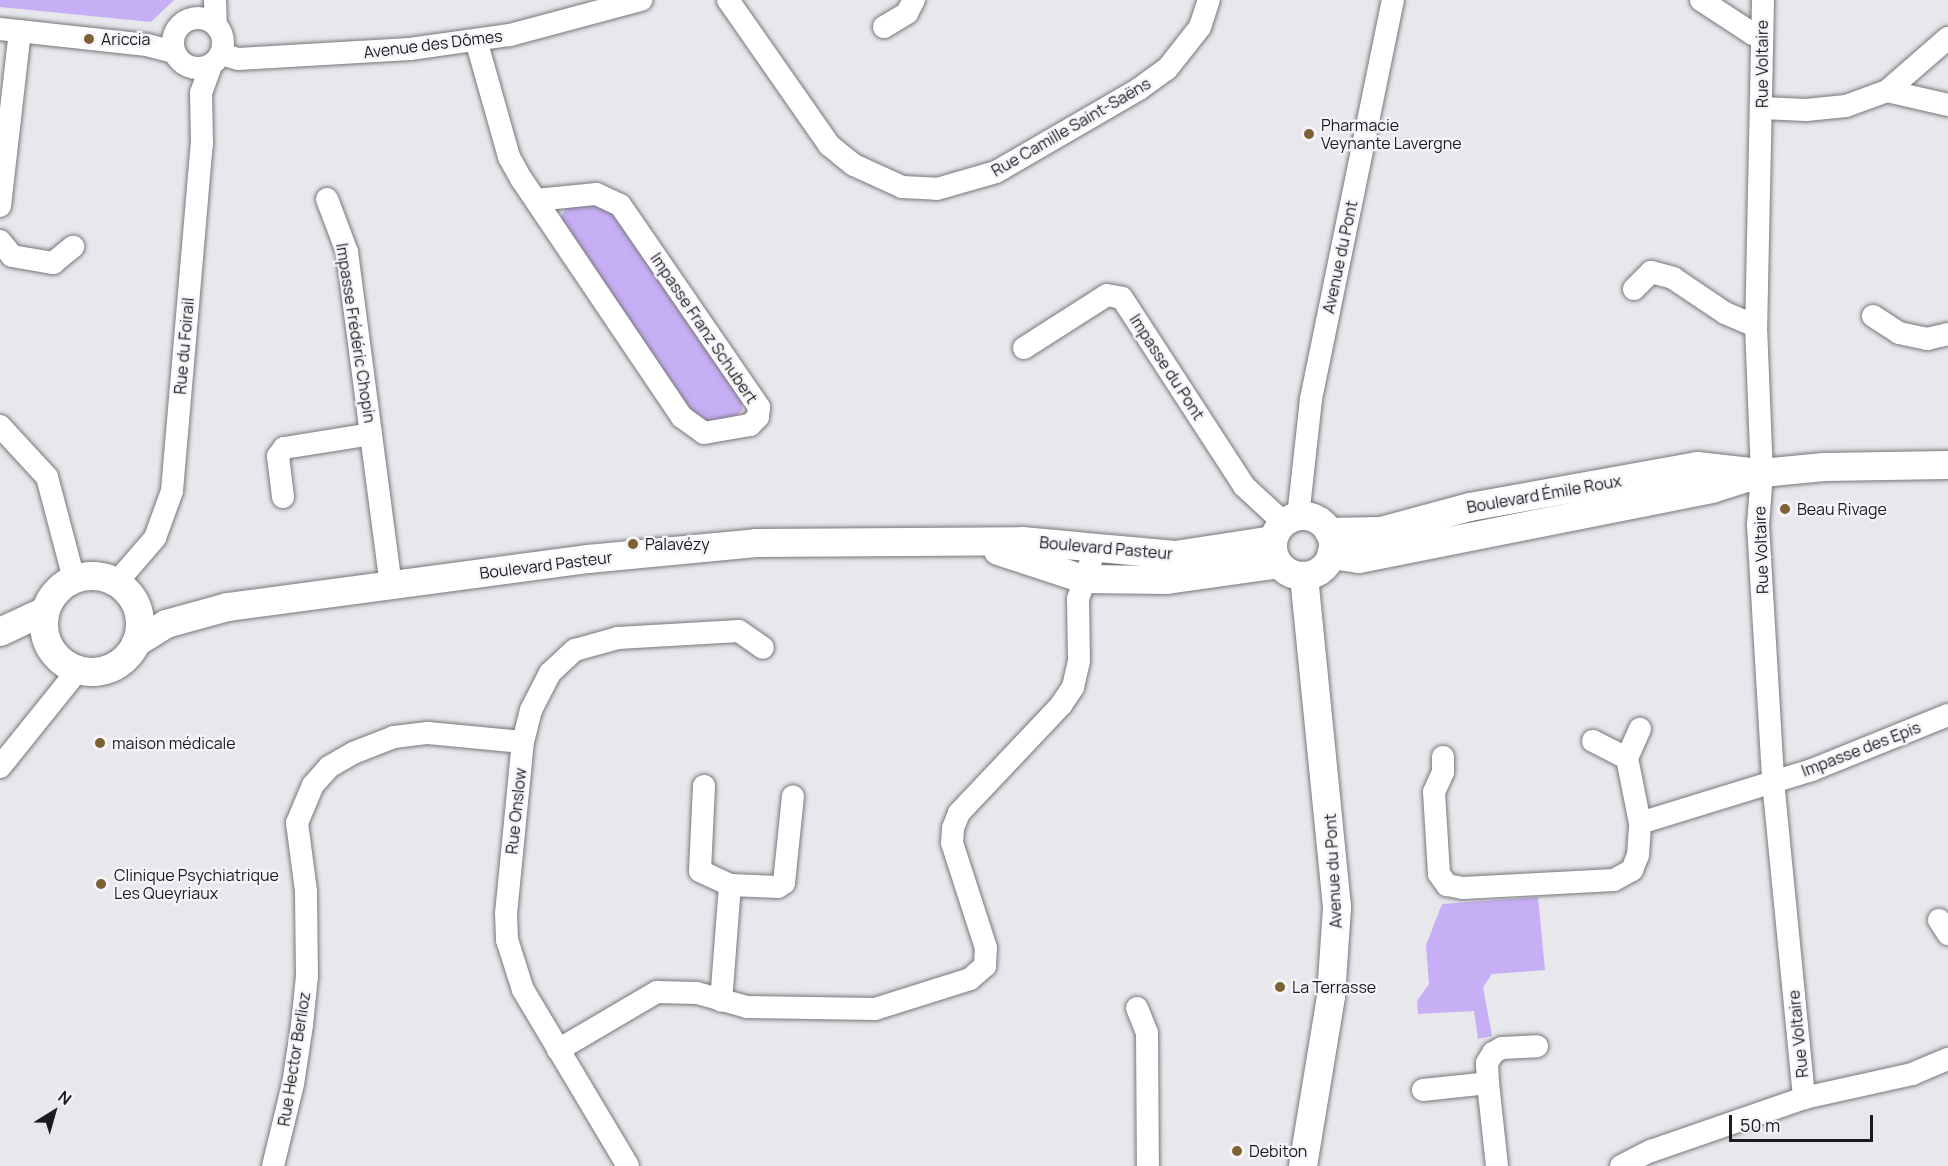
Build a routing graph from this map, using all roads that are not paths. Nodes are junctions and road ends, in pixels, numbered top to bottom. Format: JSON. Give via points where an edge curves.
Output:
{"nodes":[{"id":1,"x":206,"y":0,"type":"edge"},
{"id":2,"x":215,"y":0,"type":"edge"},
{"id":3,"x":641,"y":0,"type":"edge"},
{"id":4,"x":728,"y":0,"type":"edge"},
{"id":5,"x":914,"y":0,"type":"edge"},
{"id":6,"x":1209,"y":0,"type":"edge"},
{"id":7,"x":1393,"y":0,"type":"edge"},
{"id":8,"x":1701,"y":0,"type":"edge"},
{"id":9,"x":1763,"y":0,"type":"edge"},
{"id":10,"x":189,"y":19,"type":"junction"},
{"id":11,"x":216,"y":25,"type":"junction"},
{"id":12,"x":885,"y":27,"type":"dead end"},
{"id":13,"x":10,"y":30,"type":"edge"},
{"id":14,"x":1761,"y":36,"type":"junction"},
{"id":15,"x":1948,"y":38,"type":"edge"},
{"id":16,"x":476,"y":40,"type":"junction"},
{"id":17,"x":180,"y":59,"type":"junction"},
{"id":18,"x":216,"y":60,"type":"junction"},
{"id":19,"x":1887,"y":91,"type":"junction"},
{"id":20,"x":201,"y":93,"type":"junction"},
{"id":21,"x":1941,"y":103,"type":"edge"},
{"id":22,"x":1762,"y":108,"type":"junction"},
{"id":23,"x":1948,"y":123,"type":"edge"},
{"id":24,"x":327,"y":199,"type":"dead end"},
{"id":25,"x":536,"y":200,"type":"junction"},
{"id":26,"x":0,"y":206,"type":"edge"},
{"id":27,"x":0,"y":241,"type":"edge"},
{"id":28,"x":73,"y":247,"type":"dead end"},
{"id":29,"x":1634,"y":289,"type":"dead end"},
{"id":30,"x":1874,"y":316,"type":"dead end"},
{"id":31,"x":1756,"y":326,"type":"junction"},
{"id":32,"x":1948,"y":334,"type":"edge"},
{"id":33,"x":1024,"y":348,"type":"dead end"},
{"id":34,"x":0,"y":426,"type":"edge"},
{"id":35,"x":371,"y":434,"type":"junction"},
{"id":36,"x":1948,"y":465,"type":"edge"},
{"id":37,"x":1762,"y":473,"type":"junction"},
{"id":38,"x":283,"y":497,"type":"dead end"},
{"id":39,"x":973,"y":543,"type":"junction"},
{"id":40,"x":1330,"y":543,"type":"junction"},
{"id":41,"x":1288,"y":544,"type":"junction"},
{"id":42,"x":1095,"y":549,"type":"junction"},
{"id":43,"x":74,"y":579,"type":"junction"},
{"id":44,"x":1083,"y":579,"type":"junction"},
{"id":45,"x":117,"y":582,"type":"junction"},
{"id":46,"x":391,"y":584,"type":"junction"},
{"id":47,"x":228,"y":607,"type":"junction"},
{"id":48,"x":138,"y":608,"type":"junction"},
{"id":49,"x":45,"y":611,"type":"junction"},
{"id":50,"x":0,"y":632,"type":"edge"},
{"id":51,"x":0,"y":641,"type":"edge"},
{"id":52,"x":136,"y":643,"type":"junction"},
{"id":53,"x":48,"y":644,"type":"junction"},
{"id":54,"x":763,"y":648,"type":"dead end"},
{"id":55,"x":78,"y":670,"type":"junction"},
{"id":56,"x":1948,"y":715,"type":"edge"},
{"id":57,"x":1640,"y":729,"type":"dead end"},
{"id":58,"x":1593,"y":741,"type":"dead end"},
{"id":59,"x":523,"y":742,"type":"junction"},
{"id":60,"x":1443,"y":757,"type":"dead end"},
{"id":61,"x":1627,"y":758,"type":"junction"},
{"id":62,"x":0,"y":767,"type":"edge"},
{"id":63,"x":1773,"y":781,"type":"junction"},
{"id":64,"x":704,"y":786,"type":"dead end"},
{"id":65,"x":793,"y":796,"type":"dead end"},
{"id":66,"x":1640,"y":823,"type":"junction"},
{"id":67,"x":730,"y":885,"type":"junction"},
{"id":68,"x":721,"y":1001,"type":"junction"},
{"id":69,"x":1137,"y":1008,"type":"dead end"},
{"id":70,"x":1537,"y":1046,"type":"dead end"},
{"id":71,"x":558,"y":1050,"type":"junction"},
{"id":72,"x":1948,"y":1059,"type":"edge"},
{"id":73,"x":1488,"y":1083,"type":"junction"},
{"id":74,"x":1423,"y":1089,"type":"dead end"},
{"id":75,"x":1804,"y":1098,"type":"junction"},
{"id":76,"x":622,"y":1162,"type":"edge"},
{"id":77,"x":273,"y":1166,"type":"edge"},
{"id":78,"x":1148,"y":1166,"type":"edge"},
{"id":79,"x":1303,"y":1166,"type":"edge"},
{"id":80,"x":1497,"y":1166,"type":"edge"},
{"id":81,"x":1621,"y":1166,"type":"edge"}],
"edges":[{"from":1,"to":10,"type":"street"},
{"from":2,"to":11,"type":"street"},
{"from":3,"to":16,"type":"street","name":"Avenue des Dômes"},
{"from":4,"to":6,"type":"street","name":"Rue Camille Saint-Saëns","via":[[829,145],[854,165],[902,187],[937,189],[996,172],[1167,69],[1200,27]]},
{"from":5,"to":12,"type":"street","via":[[908,13]]},
{"from":7,"to":41,"type":"street","name":"Avenue du Pont","via":[[1311,399]]},
{"from":8,"to":14,"type":"street"},
{"from":9,"to":14,"type":"street","name":"Rue Voltaire"},
{"from":10,"to":11,"type":"street","via":[[204,18]]},
{"from":10,"to":17,"type":"street","via":[[174,36]]},
{"from":11,"to":18,"type":"street","via":[[222,34]]},
{"from":13,"to":17,"type":"street","via":[[147,45]]},
{"from":13,"to":26,"type":"street","via":[[14,52]]},
{"from":14,"to":22,"type":"street","name":"Rue Voltaire"},
{"from":15,"to":19,"type":"street"},
{"from":16,"to":18,"type":"street","name":"Avenue des Dômes","via":[[335,55]]},
{"from":16,"to":25,"type":"street","name":"Impasse Franz Schubert","via":[[509,158]]},
{"from":17,"to":18,"type":"street"},
{"from":17,"to":20,"type":"street","name":"Rue du Foirail"},
{"from":18,"to":20,"type":"street","name":"Rue du Foirail"},
{"from":19,"to":21,"type":"street"},
{"from":19,"to":22,"type":"street","via":[[1846,106],[1806,110]]},
{"from":20,"to":45,"type":"street","name":"Rue du Foirail","via":[[202,144],[172,491],[155,537]]},
{"from":21,"to":23,"type":"street"},
{"from":22,"to":31,"type":"street","name":"Rue Voltaire"},
{"from":24,"to":35,"type":"street","name":"Impasse Frédéric Chopin","via":[[347,252]]},
{"from":25,"to":25,"type":"street","name":"Impasse Franz Schubert","via":[[596,194],[620,205],[759,407],[758,417],[750,425],[704,433],[682,417]]},
{"from":27,"to":28,"type":"street","via":[[12,256],[53,262]]},
{"from":29,"to":31,"type":"street","via":[[1651,272],[1673,278],[1725,313]]},
{"from":30,"to":32,"type":"street","via":[[1899,333],[1927,339]]},
{"from":31,"to":37,"type":"street","name":"Rue Voltaire"},
{"from":33,"to":41,"type":"street","name":"Impasse du Pont","via":[[1107,295],[1122,298],[1244,486]]},
{"from":34,"to":43,"type":"street","via":[[47,477]]},
{"from":35,"to":38,"type":"street","name":"Impasse Frédéric Chopin","via":[[284,448],[278,456]]},
{"from":35,"to":46,"type":"street","name":"Impasse Frédéric Chopin"},
{"from":36,"to":37,"type":"main road","name":"Boulevard Émile Roux","via":[[1824,467]]},
{"from":37,"to":40,"type":"main road","name":"Boulevard Émile Roux","via":[[1697,466],[1470,507]]},
{"from":37,"to":63,"type":"street","name":"Rue Voltaire","via":[[1758,525]]},
{"from":39,"to":42,"type":"main road","name":"Boulevard Pasteur","via":[[1022,541]]},
{"from":39,"to":44,"type":"main road","name":"Boulevard Pasteur"},
{"from":39,"to":46,"type":"main road","name":"Boulevard Pasteur","via":[[878,539],[756,543]]},
{"from":40,"to":41,"type":"main road","via":[[1316,519]]},
{"from":40,"to":41,"type":"main road","via":[[1321,570]]},
{"from":41,"to":42,"type":"main road","name":"Boulevard Pasteur","via":[[1175,555]]},
{"from":41,"to":44,"type":"main road","name":"Boulevard Pasteur","via":[[1167,580]]},
{"from":41,"to":79,"type":"main road","name":"Avenue du Pont","via":[[1337,907],[1331,996]]},
{"from":42,"to":44,"type":"street"},
{"from":43,"to":45,"type":"main road","via":[[103,577]]},
{"from":43,"to":49,"type":"main road","via":[[56,592]]},
{"from":44,"to":68,"type":"street","via":[[1077,625],[1079,661],[1073,687],[1061,705],[959,813],[953,828],[952,843],[987,948],[985,966],[970,979],[875,1009],[774,1009]]},
{"from":45,"to":48,"type":"main road"},
{"from":46,"to":47,"type":"main road","name":"Boulevard Pasteur"},
{"from":47,"to":48,"type":"main road","name":"Boulevard Pasteur"},
{"from":47,"to":52,"type":"main road","name":"Boulevard Pasteur","via":[[166,624]]},
{"from":48,"to":52,"type":"main road"},
{"from":49,"to":50,"type":"main road"},
{"from":49,"to":53,"type":"main road"},
{"from":51,"to":53,"type":"main road"},
{"from":52,"to":55,"type":"main road","via":[[118,664],[106,670]]},
{"from":53,"to":55,"type":"main road","via":[[66,664]]},
{"from":54,"to":59,"type":"street","name":"Rue Onslow","via":[[739,631],[652,633],[575,650],[550,673],[531,710]]},
{"from":55,"to":62,"type":"street"},
{"from":56,"to":63,"type":"street","name":"Impasse des Epis","via":[[1812,770]]},
{"from":57,"to":61,"type":"street"},
{"from":58,"to":61,"type":"street"},
{"from":59,"to":71,"type":"street","name":"Rue Onslow","via":[[506,914],[507,940],[523,990]]},
{"from":59,"to":77,"type":"street","name":"Rue Hector Berlioz","via":[[428,733],[394,737],[329,767],[312,785],[297,823],[306,891],[303,1025]]},
{"from":60,"to":66,"type":"street","via":[[1443,772],[1434,792],[1439,874],[1447,885],[1463,888],[1614,880],[1632,870],[1638,855]]},
{"from":61,"to":66,"type":"street"},
{"from":63,"to":66,"type":"street","name":"Impasse des Epis"},
{"from":63,"to":75,"type":"street","name":"Rue Voltaire"},
{"from":64,"to":67,"type":"street","via":[[700,870]]},
{"from":65,"to":67,"type":"street","via":[[784,883],[778,887]]},
{"from":67,"to":68,"type":"street"},
{"from":68,"to":71,"type":"street","via":[[697,993],[657,992]]},
{"from":69,"to":78,"type":"street","via":[[1147,1033]]},
{"from":70,"to":73,"type":"street","via":[[1502,1048],[1493,1053],[1487,1063]]},
{"from":71,"to":76,"type":"street","name":"Rue Onslow"},
{"from":72,"to":75,"type":"street","via":[[1912,1074]]},
{"from":73,"to":74,"type":"street"},
{"from":73,"to":80,"type":"street"},
{"from":75,"to":81,"type":"street","via":[[1651,1151]]}]}
